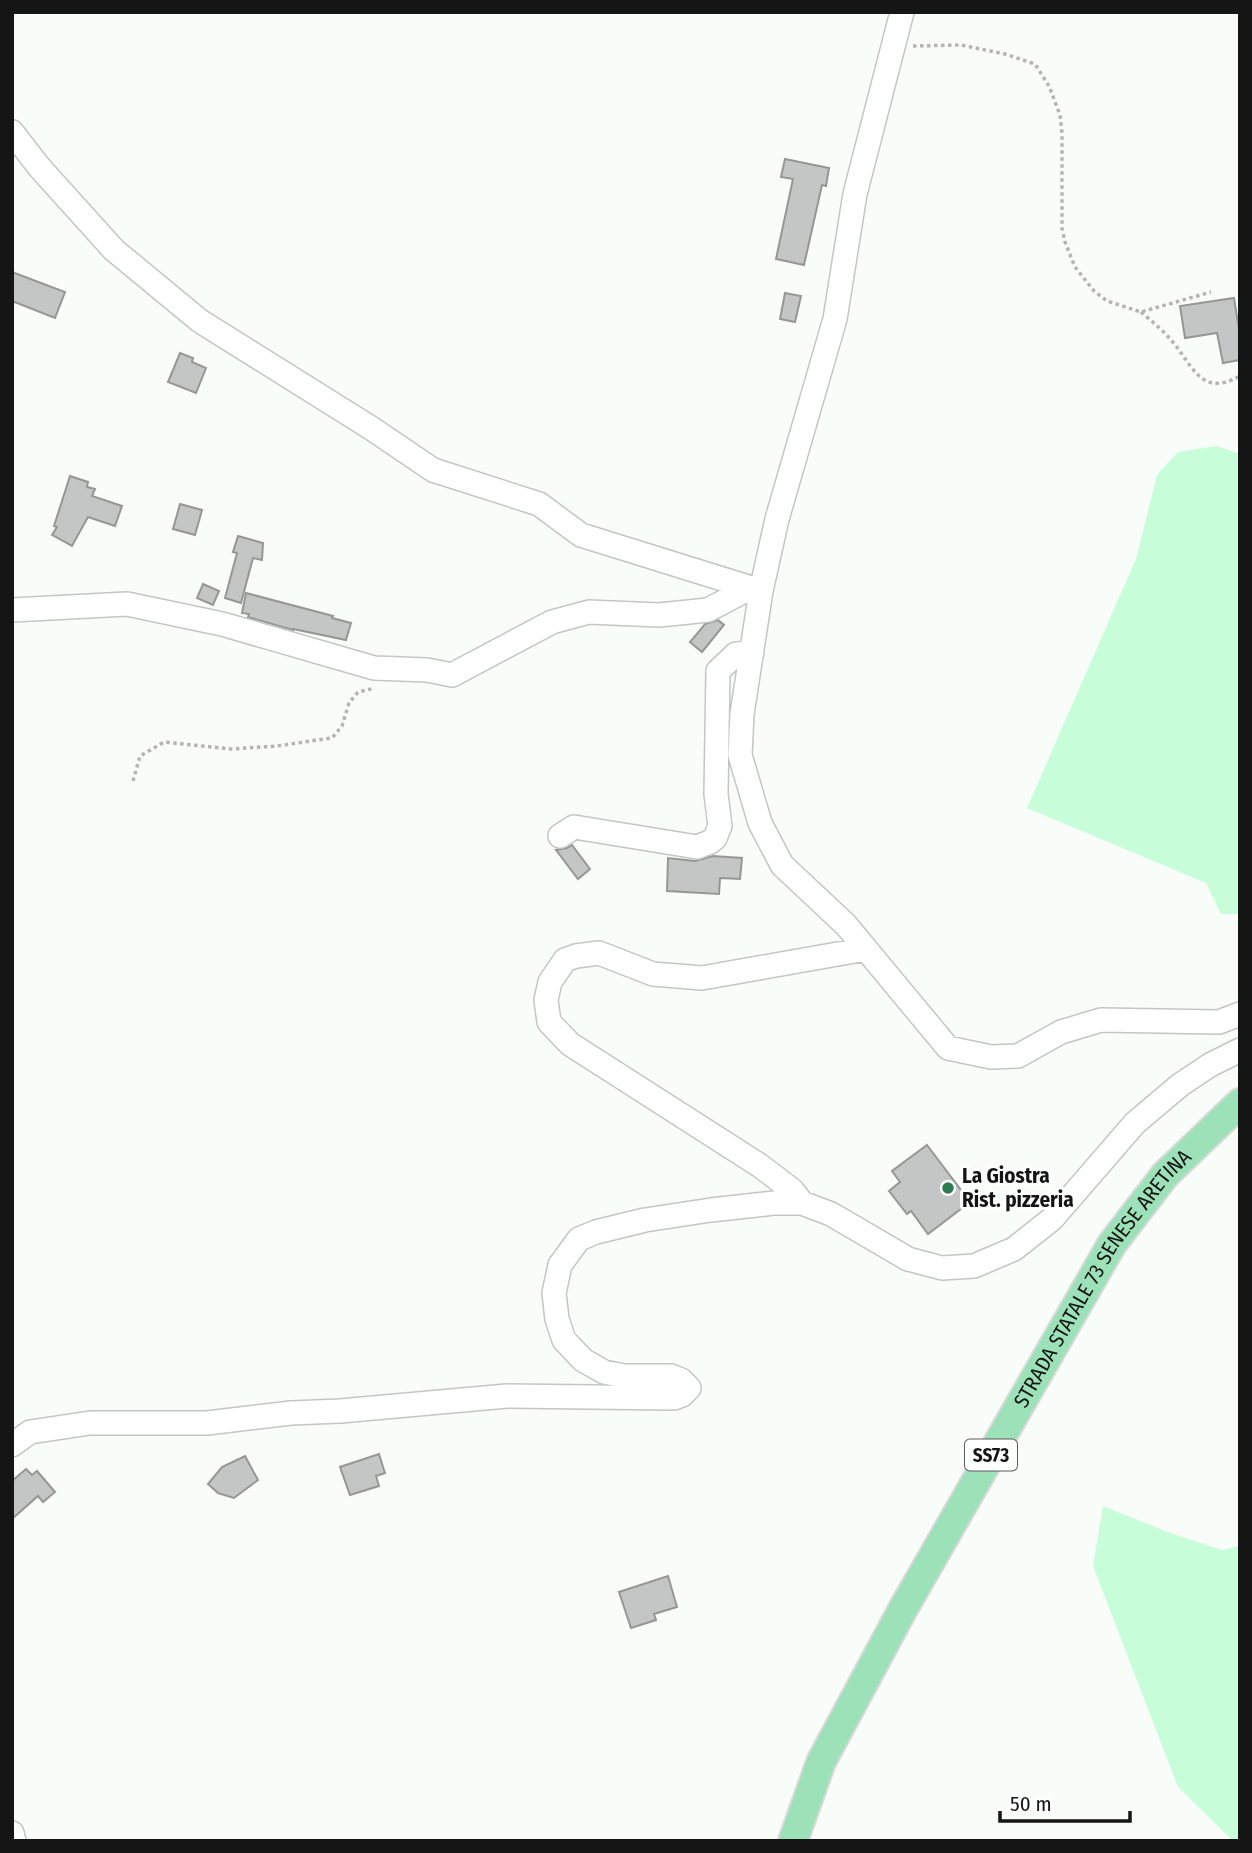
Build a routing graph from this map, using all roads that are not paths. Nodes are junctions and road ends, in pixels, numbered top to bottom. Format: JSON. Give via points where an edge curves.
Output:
{"nodes":[{"id":1,"x":902,"y":12,"type":"edge"},
{"id":2,"x":12,"y":132,"type":"edge"},
{"id":3,"x":755,"y":589,"type":"junction"},
{"id":4,"x":12,"y":610,"type":"edge"},
{"id":5,"x":752,"y":653,"type":"junction"},
{"id":6,"x":560,"y":836,"type":"dead end"},
{"id":7,"x":866,"y":949,"type":"junction"},
{"id":8,"x":1240,"y":1014,"type":"edge"},
{"id":9,"x":1240,"y":1050,"type":"edge"},
{"id":10,"x":1240,"y":1103,"type":"edge"},
{"id":11,"x":802,"y":1203,"type":"junction"},
{"id":12,"x":12,"y":1445,"type":"edge"},
{"id":13,"x":12,"y":1833,"type":"edge"},
{"id":14,"x":14,"y":1841,"type":"edge"},
{"id":15,"x":793,"y":1841,"type":"edge"}],
"edges":[{"from":1,"to":3,"type":"street","via":[[855,194],[835,319]]},
{"from":2,"to":3,"type":"street","via":[[114,250],[200,321],[433,470],[539,504],[582,535]]},
{"from":3,"to":4,"type":"street","via":[[708,610],[659,615],[589,612],[552,622],[452,675],[374,668],[222,624],[127,604]]},
{"from":3,"to":5,"type":"street"},
{"from":5,"to":6,"type":"street","via":[[736,654],[718,671],[716,794],[720,826],[715,838],[698,847],[574,827]]},
{"from":5,"to":7,"type":"street","via":[[740,755],[760,823],[782,865]]},
{"from":7,"to":8,"type":"street","via":[[948,1048],[991,1057],[1018,1056],[1061,1032],[1101,1020],[1219,1022]]},
{"from":7,"to":11,"type":"street","via":[[702,978],[653,974],[599,953],[588,954],[565,960],[550,982],[550,1022],[570,1044],[759,1166]]},
{"from":9,"to":11,"type":"street","via":[[1210,1065],[1135,1123],[1052,1219],[1014,1249],[974,1266],[942,1268],[908,1259],[831,1214]]},
{"from":10,"to":15,"type":"main road","name":"STRADA STATALE 73 SENESE ARETINA","number":"SS73","via":[[1165,1175],[1112,1244],[821,1762]]},
{"from":11,"to":12,"type":"street","via":[[711,1209],[632,1223],[579,1239],[560,1265],[554,1293],[564,1340],[583,1360],[604,1372],[681,1380],[689,1388],[674,1398],[507,1396],[207,1423],[90,1423],[30,1432]]},
{"from":13,"to":14,"type":"street"}]}
